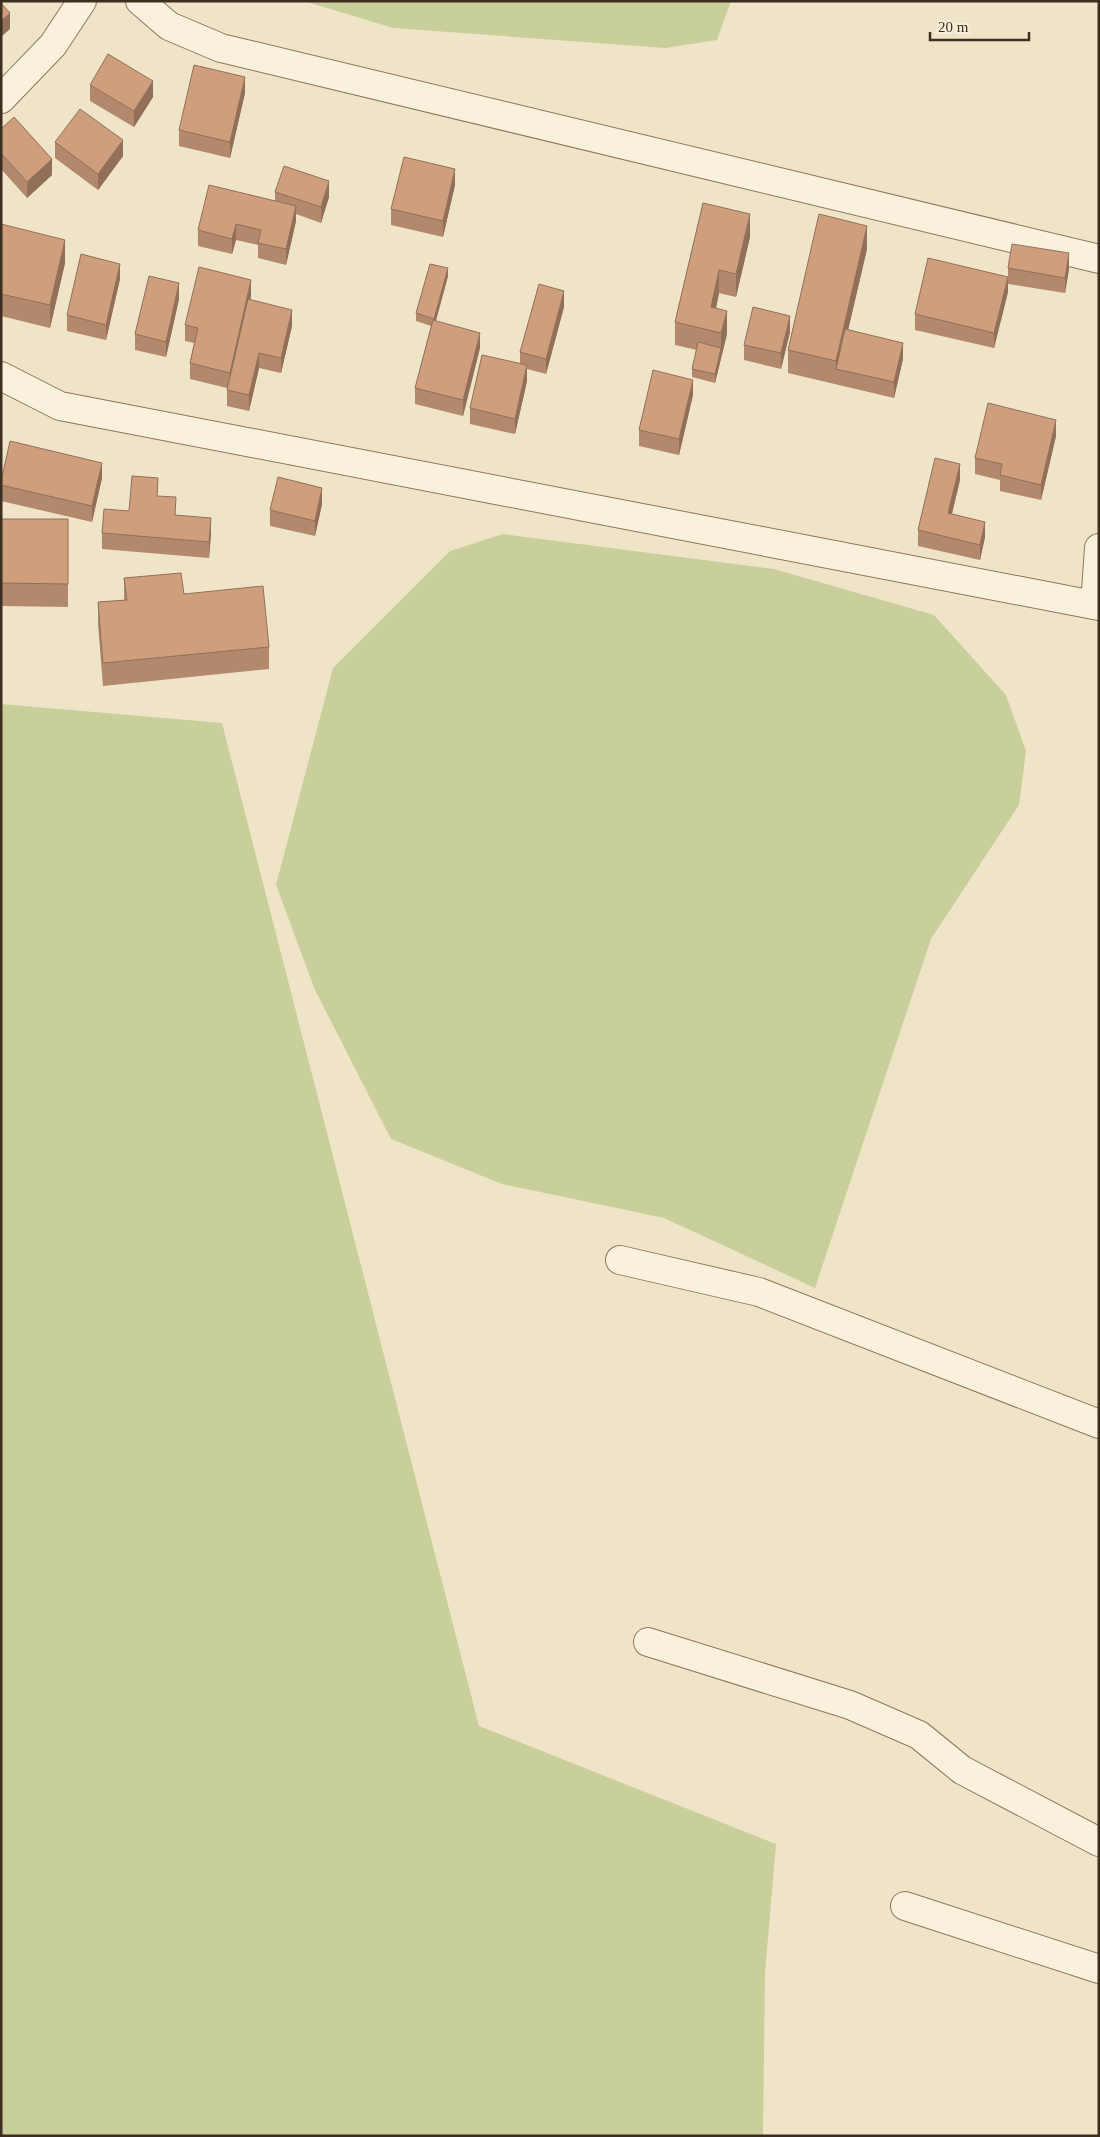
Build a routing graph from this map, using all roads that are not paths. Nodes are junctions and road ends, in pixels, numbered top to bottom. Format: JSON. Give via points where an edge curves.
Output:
{"nodes":[{"id":1,"x":82,"y":1,"type":"edge"},
{"id":2,"x":140,"y":1,"type":"edge"},
{"id":3,"x":1,"y":99,"type":"edge"},
{"id":4,"x":1099,"y":259,"type":"edge"},
{"id":5,"x":1,"y":376,"type":"edge"},
{"id":6,"x":1099,"y":548,"type":"edge"},
{"id":7,"x":1097,"y":605,"type":"edge"},
{"id":8,"x":620,"y":1260,"type":"dead end"},
{"id":9,"x":1099,"y":1424,"type":"edge"},
{"id":10,"x":648,"y":1642,"type":"dead end"},
{"id":11,"x":1099,"y":1842,"type":"edge"},
{"id":12,"x":905,"y":1906,"type":"dead end"},
{"id":13,"x":1099,"y":1969,"type":"edge"}],
"edges":[{"from":1,"to":3,"type":"street","via":[[53,45]]},
{"from":2,"to":4,"type":"street","via":[[169,26],[221,48]]},
{"from":5,"to":7,"type":"street","via":[[60,406]]},
{"from":6,"to":7,"type":"street"},
{"from":8,"to":9,"type":"street","via":[[759,1292]]},
{"from":10,"to":11,"type":"street","via":[[850,1705],[919,1735],[962,1770]]},
{"from":12,"to":13,"type":"street"}]}
